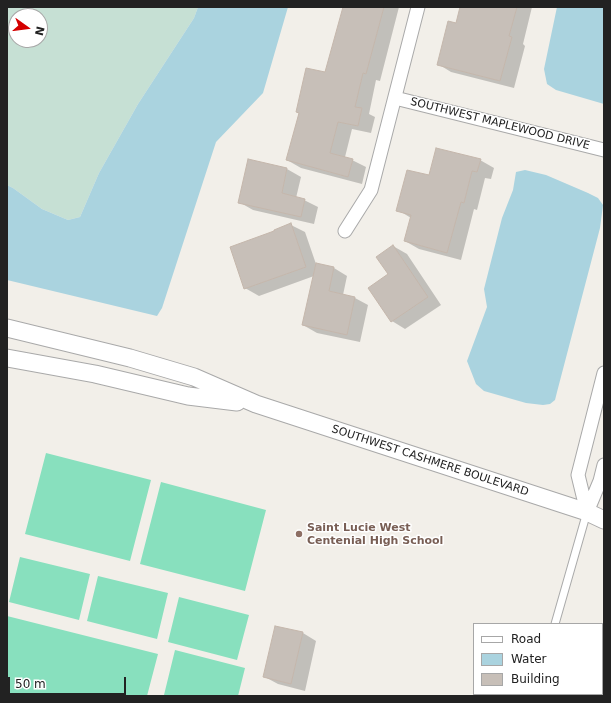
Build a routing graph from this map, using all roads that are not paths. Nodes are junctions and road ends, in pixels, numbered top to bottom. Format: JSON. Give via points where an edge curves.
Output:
{"nodes":[{"id":1,"x":418,"y":7,"type":"edge"},
{"id":2,"x":396,"y":98,"type":"junction"},
{"id":3,"x":604,"y":150,"type":"edge"},
{"id":4,"x":345,"y":231,"type":"dead end"},
{"id":5,"x":7,"y":328,"type":"edge"},
{"id":6,"x":7,"y":358,"type":"edge"},
{"id":7,"x":604,"y":373,"type":"edge"},
{"id":8,"x":256,"y":404,"type":"junction"},
{"id":9,"x":604,"y":465,"type":"edge"},
{"id":10,"x":587,"y":512,"type":"junction"},
{"id":11,"x":604,"y":520,"type":"edge"},
{"id":12,"x":555,"y":623,"type":"edge"}],
"edges":[{"from":1,"to":2,"type":"street"},
{"from":2,"to":3,"type":"street","name":"SOUTHWEST MAPLEWOOD DRIVE"},
{"from":2,"to":4,"type":"street","via":[[372,190]]},
{"from":5,"to":8,"type":"street","name":"SOUTHWEST CASHMERE BOULEVARD","via":[[130,358],[186,375]]},
{"from":6,"to":8,"type":"street","name":"SOUTHWEST CASHMERE BOULEVARD","via":[[95,374],[188,396]]},
{"from":7,"to":10,"type":"street","via":[[578,475]]},
{"from":8,"to":10,"type":"street","name":"SOUTHWEST CASHMERE BOULEVARD"},
{"from":9,"to":10,"type":"street"},
{"from":10,"to":11,"type":"street","name":"SOUTHWEST CASHMERE BOULEVARD"},
{"from":10,"to":12,"type":"lane"}]}
